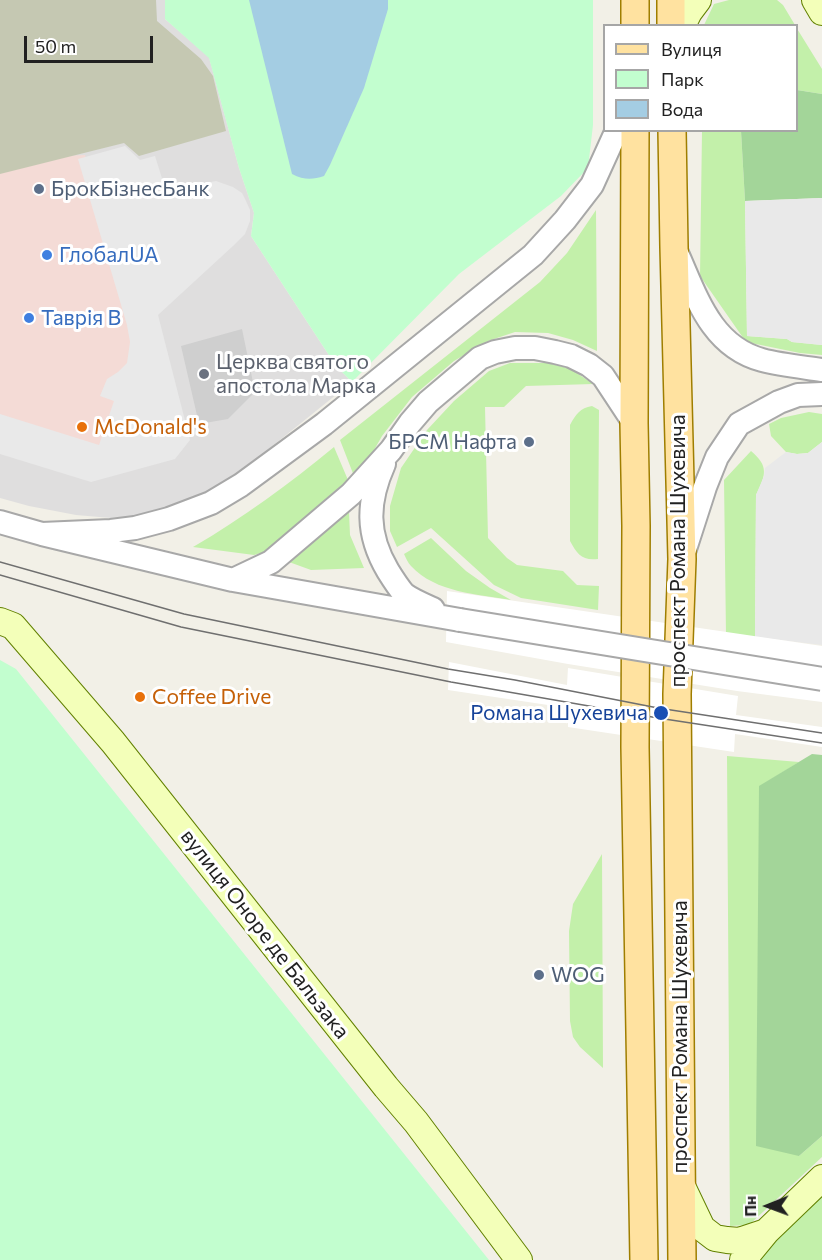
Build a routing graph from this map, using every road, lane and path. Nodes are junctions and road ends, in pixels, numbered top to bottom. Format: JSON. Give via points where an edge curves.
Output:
{"nodes":[{"id":1,"x":635,"y":0,"type":"edge"},
{"id":2,"x":671,"y":0,"type":"edge"},
{"id":3,"x":698,"y":0,"type":"edge"},
{"id":4,"x":635,"y":24,"type":"edge"},
{"id":5,"x":671,"y":24,"type":"edge"},
{"id":6,"x":683,"y":24,"type":"edge"},
{"id":7,"x":616,"y":132,"type":"edge"},
{"id":8,"x":635,"y":132,"type":"edge"},
{"id":9,"x":672,"y":132,"type":"edge"},
{"id":10,"x":674,"y":247,"type":"junction"},
{"id":11,"x":822,"y":370,"type":"edge"},
{"id":12,"x":822,"y":394,"type":"edge"},
{"id":13,"x":634,"y":423,"type":"junction"},
{"id":14,"x":391,"y":450,"type":"junction"},
{"id":15,"x":0,"y":522,"type":"edge"},
{"id":16,"x":42,"y":534,"type":"junction"},
{"id":17,"x":682,"y":559,"type":"junction"},
{"id":18,"x":233,"y":580,"type":"junction"},
{"id":19,"x":460,"y":620,"type":"junction"},
{"id":20,"x":0,"y":621,"type":"edge"},
{"id":21,"x":822,"y":679,"type":"edge"},
{"id":22,"x":822,"y":1178,"type":"edge"},
{"id":23,"x":681,"y":1184,"type":"junction"},
{"id":24,"x":766,"y":1232,"type":"junction"},
{"id":25,"x":519,"y":1260,"type":"edge"},
{"id":26,"x":644,"y":1260,"type":"edge"},
{"id":27,"x":682,"y":1260,"type":"edge"},
{"id":28,"x":743,"y":1260,"type":"edge"}],
"edges":[{"from":1,"to":4,"type":"main road"},
{"from":2,"to":5,"type":"main road"},
{"from":3,"to":6,"type":"main road"},
{"from":7,"to":16,"type":"street","via":[[592,185],[533,255],[242,485],[211,503],[135,528]]},
{"from":8,"to":13,"type":"main road","name":"проспект Романа Шухевича"},
{"from":9,"to":10,"type":"main road","name":"проспект Романа Шухевича"},
{"from":10,"to":11,"type":"street","via":[[713,327],[741,352],[762,360]]},
{"from":10,"to":17,"type":"main road","name":"проспект Романа Шухевича"},
{"from":12,"to":17,"type":"street","via":[[798,395],[778,402],[739,424],[717,457]]},
{"from":13,"to":14,"type":"street","via":[[603,376],[589,365],[555,352],[515,348],[480,358],[461,373],[428,402]]},
{"from":13,"to":26,"type":"main road","name":"проспект Романа Шухевича"},
{"from":14,"to":18,"type":"street","via":[[351,494],[271,562]]},
{"from":14,"to":19,"type":"street","via":[[376,481],[371,511],[372,536],[381,561],[406,595]]},
{"from":15,"to":16,"type":"street"},
{"from":16,"to":18,"type":"street"},
{"from":17,"to":23,"type":"main road","name":"проспект Романа Шухевича","via":[[677,694]]},
{"from":18,"to":19,"type":"street"},
{"from":19,"to":21,"type":"street","bridge":true},
{"from":20,"to":25,"type":"main road","name":"вулиця Оноре де Бальзака","via":[[13,626],[113,742],[416,1122]]},
{"from":22,"to":24,"type":"main road"},
{"from":23,"to":24,"type":"main road","via":[[702,1228],[715,1238],[739,1241]]},
{"from":23,"to":27,"type":"main road","name":"проспект Романа Шухевича"},
{"from":24,"to":28,"type":"main road"}]}
